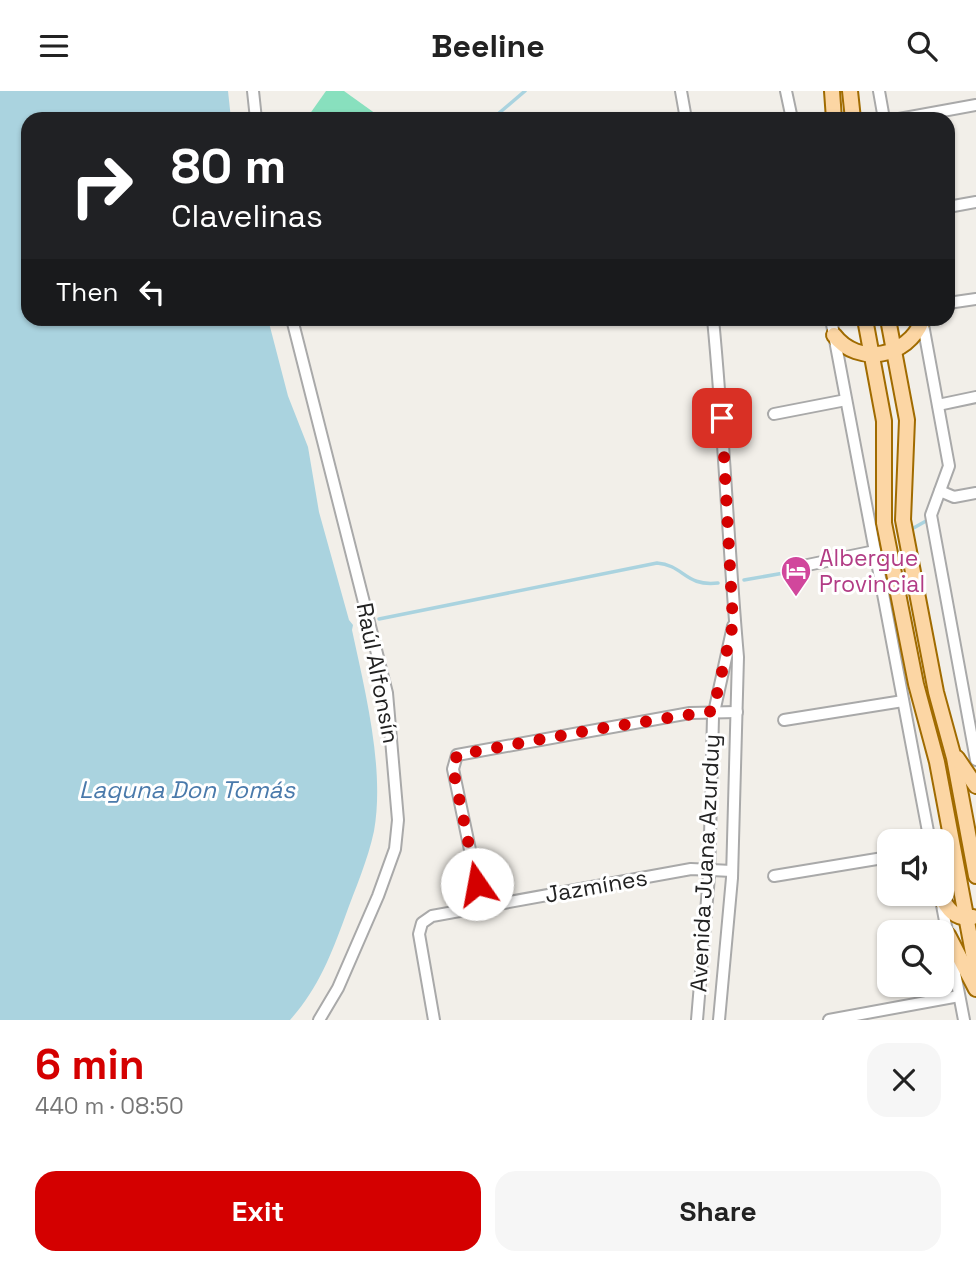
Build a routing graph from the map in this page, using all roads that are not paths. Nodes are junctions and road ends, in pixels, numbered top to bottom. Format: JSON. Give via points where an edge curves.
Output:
{"nodes":[{"id":1,"x":253,"y":91,"type":"edge"},
{"id":2,"x":681,"y":91,"type":"edge"},
{"id":3,"x":786,"y":91,"type":"edge"},
{"id":4,"x":832,"y":91,"type":"edge"},
{"id":5,"x":850,"y":91,"type":"edge"},
{"id":6,"x":879,"y":91,"type":"edge"},
{"id":7,"x":976,"y":105,"type":"edge"},
{"id":8,"x":255,"y":112,"type":"edge"},
{"id":9,"x":685,"y":112,"type":"edge"},
{"id":10,"x":790,"y":112,"type":"edge"},
{"id":11,"x":834,"y":112,"type":"edge"},
{"id":12,"x":852,"y":112,"type":"edge"},
{"id":13,"x":883,"y":112,"type":"edge"},
{"id":14,"x":938,"y":112,"type":"edge"},
{"id":15,"x":976,"y":201,"type":"edge"},
{"id":16,"x":955,"y":206,"type":"edge"},
{"id":17,"x":976,"y":299,"type":"edge"},
{"id":18,"x":955,"y":302,"type":"edge"},
{"id":19,"x":294,"y":326,"type":"edge"},
{"id":20,"x":714,"y":326,"type":"edge"},
{"id":21,"x":832,"y":326,"type":"edge"},
{"id":22,"x":866,"y":326,"type":"edge"},
{"id":23,"x":889,"y":326,"type":"edge"},
{"id":24,"x":919,"y":326,"type":"edge"},
{"id":25,"x":923,"y":326,"type":"edge"},
{"id":26,"x":834,"y":335,"type":"junction"},
{"id":27,"x":894,"y":350,"type":"junction"},
{"id":28,"x":872,"y":355,"type":"junction"},
{"id":29,"x":976,"y":397,"type":"edge"},
{"id":30,"x":846,"y":400,"type":"junction"},
{"id":31,"x":937,"y":405,"type":"junction"},
{"id":32,"x":774,"y":414,"type":"dead end"},
{"id":33,"x":940,"y":491,"type":"junction"},
{"id":34,"x":976,"y":493,"type":"edge"},
{"id":35,"x":875,"y":551,"type":"junction"},
{"id":36,"x":793,"y":568,"type":"dead end"},
{"id":37,"x":733,"y":624,"type":"junction"},
{"id":38,"x":970,"y":697,"type":"edge"},
{"id":39,"x":903,"y":701,"type":"junction"},
{"id":40,"x":713,"y":711,"type":"junction"},
{"id":41,"x":737,"y":712,"type":"junction"},
{"id":42,"x":784,"y":720,"type":"dead end"},
{"id":43,"x":951,"y":749,"type":"junction"},
{"id":44,"x":976,"y":760,"type":"edge"},
{"id":45,"x":976,"y":786,"type":"edge"},
{"id":46,"x":971,"y":827,"type":"edge"},
{"id":47,"x":928,"y":829,"type":"edge"},
{"id":48,"x":949,"y":829,"type":"edge"},
{"id":49,"x":954,"y":832,"type":"edge"},
{"id":50,"x":954,"y":849,"type":"edge"},
{"id":51,"x":877,"y":859,"type":"edge"},
{"id":52,"x":710,"y":868,"type":"junction"},
{"id":53,"x":732,"y":871,"type":"junction"},
{"id":54,"x":774,"y":876,"type":"dead end"},
{"id":55,"x":976,"y":876,"type":"edge"},
{"id":56,"x":947,"y":906,"type":"edge"},
{"id":57,"x":482,"y":907,"type":"junction"},
{"id":58,"x":971,"y":917,"type":"edge"},
{"id":59,"x":954,"y":947,"type":"edge"},
{"id":60,"x":954,"y":968,"type":"edge"},
{"id":61,"x":976,"y":969,"type":"edge"},
{"id":62,"x":976,"y":989,"type":"edge"},
{"id":63,"x":959,"y":996,"type":"junction"},
{"id":64,"x":318,"y":1020,"type":"edge"},
{"id":65,"x":433,"y":1020,"type":"edge"},
{"id":66,"x":697,"y":1020,"type":"edge"},
{"id":67,"x":719,"y":1020,"type":"edge"},
{"id":68,"x":828,"y":1020,"type":"edge"},
{"id":69,"x":964,"y":1020,"type":"edge"}],
"edges":[{"from":1,"to":8,"type":"street"},
{"from":2,"to":9,"type":"street"},
{"from":3,"to":10,"type":"street"},
{"from":4,"to":11,"type":"main road"},
{"from":5,"to":12,"type":"main road"},
{"from":6,"to":13,"type":"street"},
{"from":7,"to":14,"type":"street"},
{"from":15,"to":16,"type":"street"},
{"from":17,"to":18,"type":"street"},
{"from":19,"to":64,"type":"street","name":"Raúl Alfonsín","via":[[387,693],[398,820],[395,849],[381,889],[338,988]]},
{"from":20,"to":37,"type":"street","name":"Avenida Juana Azurduy"},
{"from":21,"to":26,"type":"street"},
{"from":22,"to":28,"type":"main road"},
{"from":23,"to":27,"type":"main road"},
{"from":24,"to":27,"type":"main road","via":[[914,337]]},
{"from":25,"to":31,"type":"street"},
{"from":26,"to":28,"type":"main road","via":[[850,350]]},
{"from":26,"to":30,"type":"street"},
{"from":27,"to":28,"type":"main road"},
{"from":27,"to":43,"type":"main road","via":[[907,420],[903,520]]},
{"from":28,"to":48,"type":"main road","via":[[884,426],[884,523]]},
{"from":29,"to":31,"type":"street"},
{"from":30,"to":32,"type":"street"},
{"from":30,"to":35,"type":"street"},
{"from":31,"to":33,"type":"street","via":[[949,466]]},
{"from":33,"to":34,"type":"street","via":[[954,497]]},
{"from":33,"to":38,"type":"street","via":[[930,515]]},
{"from":35,"to":36,"type":"street"},
{"from":35,"to":39,"type":"street"},
{"from":37,"to":40,"type":"street","name":"Avenida Juana Azurduy"},
{"from":37,"to":41,"type":"street","name":"Avenida Juana Azurduy"},
{"from":38,"to":44,"type":"street"},
{"from":39,"to":42,"type":"street"},
{"from":39,"to":47,"type":"street"},
{"from":40,"to":41,"type":"street"},
{"from":40,"to":52,"type":"street","name":"Avenida Juana Azurduy"},
{"from":40,"to":57,"type":"street","via":[[466,751],[455,757],[453,769]]},
{"from":41,"to":53,"type":"street","name":"Avenida Juana Azurduy"},
{"from":43,"to":45,"type":"main road"},
{"from":43,"to":46,"type":"main road"},
{"from":46,"to":49,"type":"main road"},
{"from":46,"to":55,"type":"main road"},
{"from":50,"to":58,"type":"main road"},
{"from":51,"to":54,"type":"street"},
{"from":52,"to":53,"type":"street","name":"Jazmínes"},
{"from":52,"to":57,"type":"street","name":"Jazmínes"},
{"from":52,"to":66,"type":"street","name":"Avenida Juana Azurduy"},
{"from":53,"to":67,"type":"street","name":"Avenida Juana Azurduy"},
{"from":56,"to":58,"type":"main road"},
{"from":57,"to":65,"type":"street","name":"Jazmínes","via":[[432,916],[422,923],[419,938]]},
{"from":58,"to":61,"type":"main road"},
{"from":59,"to":62,"type":"main road"},
{"from":60,"to":63,"type":"street"},
{"from":63,"to":68,"type":"street"},
{"from":63,"to":69,"type":"street"}]}
